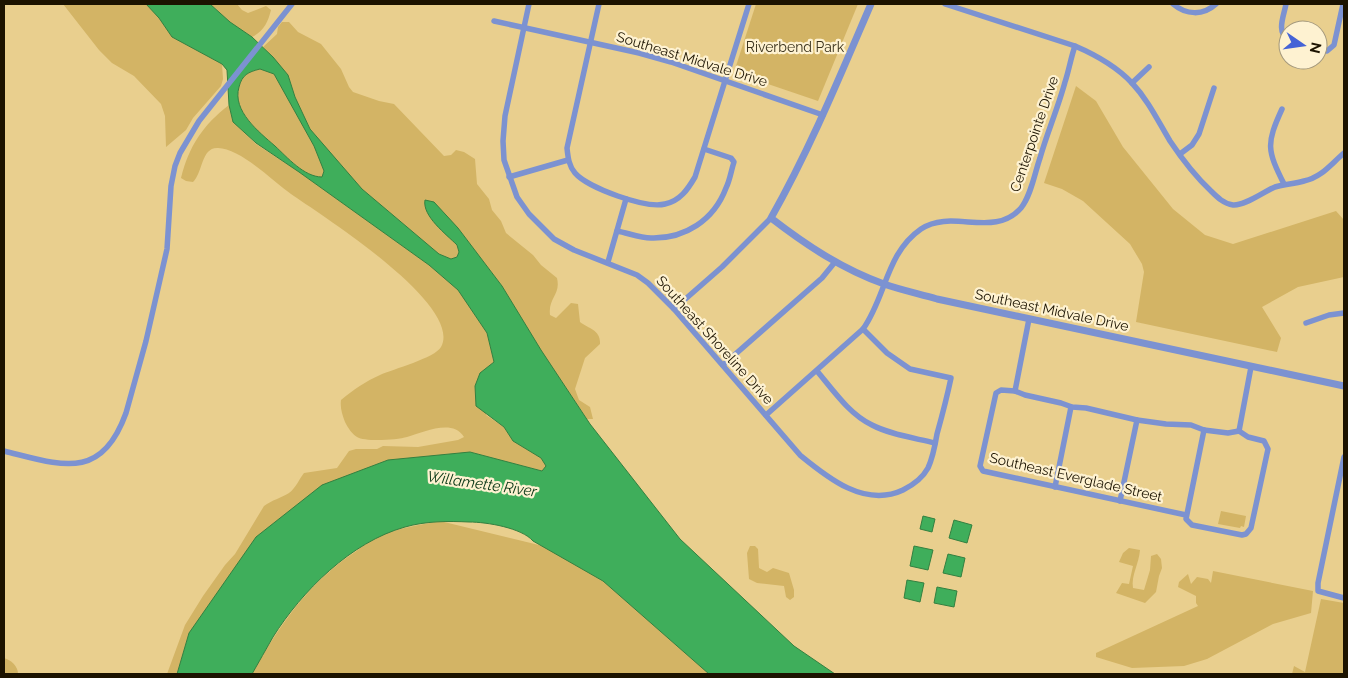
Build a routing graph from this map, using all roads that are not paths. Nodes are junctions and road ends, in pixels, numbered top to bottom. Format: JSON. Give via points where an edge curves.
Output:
{"nodes":[{"id":1,"x":292,"y":4,"type":"edge"},
{"id":2,"x":529,"y":4,"type":"edge"},
{"id":3,"x":599,"y":4,"type":"edge"},
{"id":4,"x":749,"y":4,"type":"edge"},
{"id":5,"x":871,"y":4,"type":"edge"},
{"id":6,"x":945,"y":4,"type":"edge"},
{"id":7,"x":1173,"y":4,"type":"edge"},
{"id":8,"x":1216,"y":4,"type":"edge"},
{"id":9,"x":1286,"y":4,"type":"edge"},
{"id":10,"x":1344,"y":4,"type":"edge"},
{"id":11,"x":1283,"y":20,"type":"edge"},
{"id":12,"x":494,"y":21,"type":"dead end"},
{"id":13,"x":524,"y":27,"type":"junction"},
{"id":14,"x":591,"y":42,"type":"junction"},
{"id":15,"x":1075,"y":46,"type":"junction"},
{"id":16,"x":1328,"y":50,"type":"edge"},
{"id":17,"x":1148,"y":67,"type":"dead end"},
{"id":18,"x":726,"y":81,"type":"junction"},
{"id":19,"x":1132,"y":83,"type":"junction"},
{"id":20,"x":1214,"y":88,"type":"dead end"},
{"id":21,"x":1282,"y":109,"type":"dead end"},
{"id":22,"x":823,"y":115,"type":"junction"},
{"id":23,"x":704,"y":150,"type":"junction"},
{"id":24,"x":1344,"y":153,"type":"edge"},
{"id":25,"x":1180,"y":154,"type":"junction"},
{"id":26,"x":568,"y":160,"type":"junction"},
{"id":27,"x":509,"y":177,"type":"junction"},
{"id":28,"x":1284,"y":184,"type":"junction"},
{"id":29,"x":626,"y":198,"type":"junction"},
{"id":30,"x":771,"y":218,"type":"junction"},
{"id":31,"x":617,"y":230,"type":"junction"},
{"id":32,"x":608,"y":262,"type":"junction"},
{"id":33,"x":835,"y":262,"type":"junction"},
{"id":34,"x":885,"y":284,"type":"junction"},
{"id":35,"x":674,"y":309,"type":"junction"},
{"id":36,"x":1344,"y":313,"type":"edge"},
{"id":37,"x":1029,"y":319,"type":"junction"},
{"id":38,"x":1306,"y":323,"type":"dead end"},
{"id":39,"x":863,"y":329,"type":"junction"},
{"id":40,"x":722,"y":365,"type":"junction"},
{"id":41,"x":1252,"y":367,"type":"junction"},
{"id":42,"x":817,"y":371,"type":"junction"},
{"id":43,"x":1344,"y":386,"type":"edge"},
{"id":44,"x":1015,"y":391,"type":"junction"},
{"id":45,"x":1071,"y":407,"type":"junction"},
{"id":46,"x":766,"y":415,"type":"junction"},
{"id":47,"x":1137,"y":420,"type":"junction"},
{"id":48,"x":1204,"y":430,"type":"junction"},
{"id":49,"x":1239,"y":431,"type":"junction"},
{"id":50,"x":935,"y":443,"type":"junction"},
{"id":51,"x":4,"y":451,"type":"edge"},
{"id":52,"x":1344,"y":457,"type":"edge"},
{"id":53,"x":1054,"y":487,"type":"junction"},
{"id":54,"x":1120,"y":501,"type":"junction"},
{"id":55,"x":1186,"y":515,"type":"junction"},
{"id":56,"x":1344,"y":598,"type":"edge"}],
"edges":[{"from":1,"to":51,"type":"street","via":[[199,121],[175,166],[167,249],[146,341],[120,431],[103,453],[78,464],[53,463]]},
{"from":2,"to":13,"type":"street","name":"Southeast Shoreline Drive"},
{"from":3,"to":14,"type":"street"},
{"from":4,"to":18,"type":"street"},
{"from":5,"to":22,"type":"street"},
{"from":6,"to":15,"type":"street"},
{"from":7,"to":8,"type":"street","via":[[1192,13]]},
{"from":9,"to":11,"type":"street"},
{"from":10,"to":16,"type":"street","via":[[1334,45]]},
{"from":12,"to":13,"type":"street","name":"Southeast Midvale Drive"},
{"from":13,"to":14,"type":"street","name":"Southeast Midvale Drive"},
{"from":13,"to":27,"type":"street","name":"Southeast Shoreline Drive","via":[[504,116],[504,160]]},
{"from":14,"to":18,"type":"street","name":"Southeast Midvale Drive","via":[[664,60]]},
{"from":14,"to":26,"type":"street"},
{"from":15,"to":19,"type":"street","via":[[1114,67]]},
{"from":15,"to":34,"type":"street","name":"Centerpointe Drive","via":[[1023,206],[1009,217],[992,223],[948,221],[922,228],[900,250]]},
{"from":17,"to":19,"type":"street"},
{"from":18,"to":22,"type":"street","name":"Southeast Midvale Drive"},
{"from":18,"to":23,"type":"street"},
{"from":19,"to":25,"type":"street"},
{"from":20,"to":25,"type":"street","via":[[1200,134]]},
{"from":21,"to":28,"type":"street","via":[[1272,130],[1270,151]]},
{"from":22,"to":30,"type":"street"},
{"from":23,"to":29,"type":"street","via":[[695,177],[678,198],[655,205]]},
{"from":23,"to":31,"type":"street","via":[[731,158],[734,162],[726,189],[716,208],[702,223],[686,232],[651,238]]},
{"from":24,"to":28,"type":"street","via":[[1317,176]]},
{"from":25,"to":28,"type":"street","via":[[1202,182],[1229,205],[1244,204]]},
{"from":26,"to":27,"type":"street"},
{"from":26,"to":29,"type":"street","via":[[575,174],[589,185]]},
{"from":27,"to":32,"type":"street","name":"Southeast Shoreline Drive","via":[[528,214],[554,239]]},
{"from":29,"to":31,"type":"street"},
{"from":30,"to":33,"type":"street","name":"Southeast Midvale Drive"},
{"from":30,"to":35,"type":"street"},
{"from":31,"to":32,"type":"street"},
{"from":32,"to":35,"type":"street","name":"Southeast Shoreline Drive","via":[[638,275]]},
{"from":33,"to":34,"type":"street","name":"Southeast Midvale Drive"},
{"from":33,"to":40,"type":"street","via":[[822,278]]},
{"from":34,"to":37,"type":"street","name":"Southeast Midvale Drive"},
{"from":34,"to":39,"type":"street","name":"Centerpointe Drive","via":[[875,312]]},
{"from":35,"to":40,"type":"street","name":"Southeast Shoreline Drive"},
{"from":36,"to":38,"type":"street"},
{"from":37,"to":41,"type":"street","name":"Southeast Midvale Drive"},
{"from":37,"to":44,"type":"street"},
{"from":39,"to":42,"type":"street","name":"Centerpointe Drive"},
{"from":39,"to":50,"type":"street","name":"Southeast Shoreline Drive","via":[[888,354],[910,369],[951,378]]},
{"from":40,"to":46,"type":"street","name":"Southeast Shoreline Drive"},
{"from":41,"to":43,"type":"street","name":"Southeast Midvale Drive"},
{"from":41,"to":49,"type":"street"},
{"from":42,"to":46,"type":"street","name":"Centerpointe Drive"},
{"from":42,"to":50,"type":"street","via":[[852,411],[871,425]]},
{"from":44,"to":45,"type":"street"},
{"from":44,"to":53,"type":"street","name":"Southeast Everglade Street","via":[[996,393],[980,469]]},
{"from":45,"to":47,"type":"street"},
{"from":45,"to":53,"type":"street"},
{"from":46,"to":50,"type":"street","name":"Southeast Shoreline Drive","via":[[800,455],[818,470],[867,495],[894,494],[918,481],[927,470]]},
{"from":47,"to":48,"type":"street","via":[[1191,425]]},
{"from":47,"to":54,"type":"street"},
{"from":48,"to":49,"type":"street"},
{"from":48,"to":55,"type":"street"},
{"from":49,"to":55,"type":"street","via":[[1264,441],[1268,446],[1249,532],[1242,535],[1192,524]]},
{"from":52,"to":56,"type":"street","via":[[1318,583],[1318,592]]},
{"from":53,"to":54,"type":"street","name":"Southeast Everglade Street"},
{"from":54,"to":55,"type":"street","name":"Southeast Everglade Street"}]}
